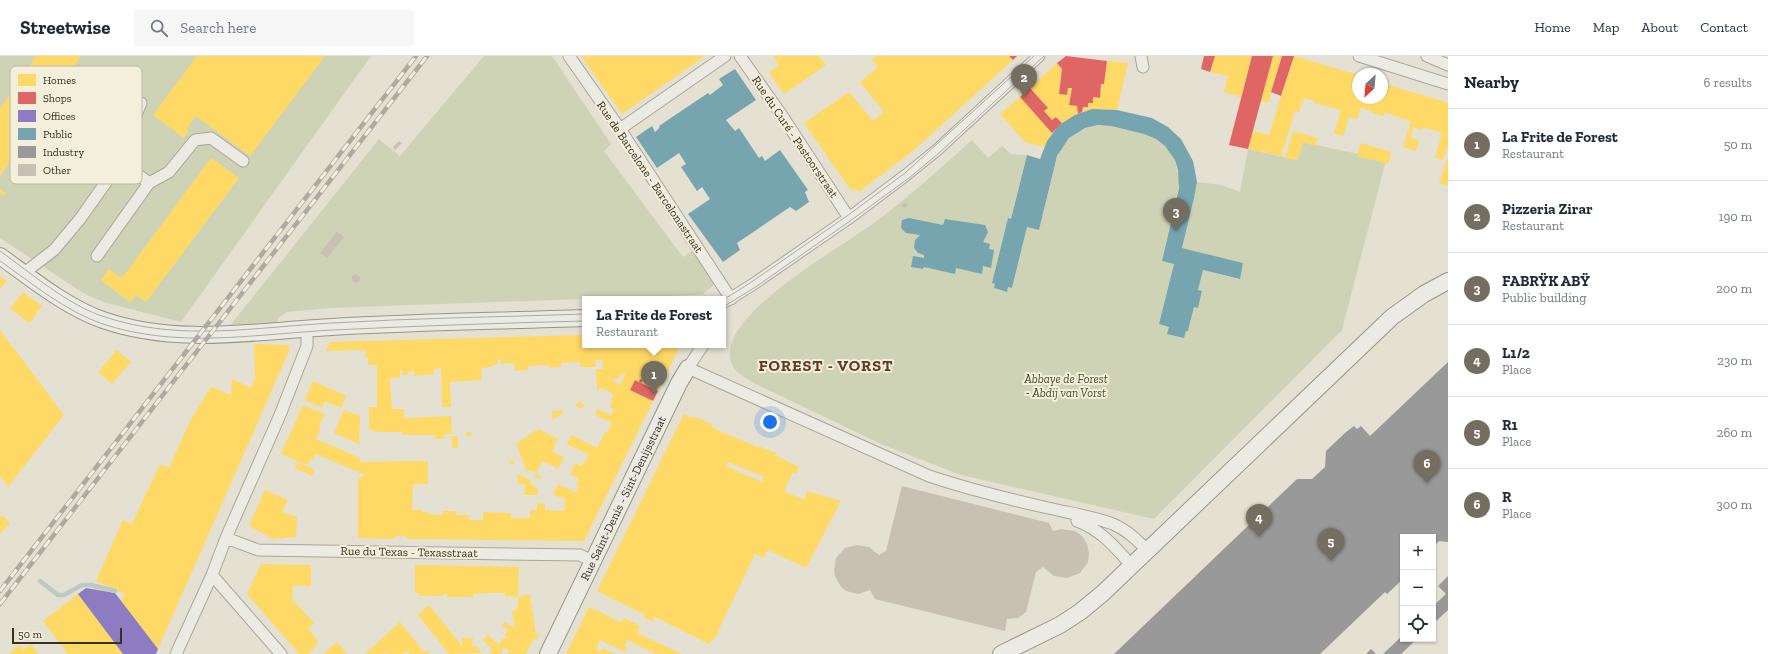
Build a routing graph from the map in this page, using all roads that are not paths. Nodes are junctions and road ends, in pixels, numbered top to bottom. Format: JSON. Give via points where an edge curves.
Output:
{"nodes":[{"id":1,"x":569,"y":56,"type":"edge"},
{"id":2,"x":726,"y":56,"type":"edge"},
{"id":3,"x":740,"y":56,"type":"edge"},
{"id":4,"x":1039,"y":56,"type":"edge"},
{"id":5,"x":1140,"y":56,"type":"edge"},
{"id":6,"x":1359,"y":56,"type":"edge"},
{"id":7,"x":1426,"y":56,"type":"edge"},
{"id":8,"x":1448,"y":65,"type":"edge"},
{"id":9,"x":1143,"y":67,"type":"dead end"},
{"id":10,"x":1448,"y":84,"type":"edge"},
{"id":11,"x":620,"y":129,"type":"junction"},
{"id":12,"x":243,"y":161,"type":"dead end"},
{"id":13,"x":142,"y":178,"type":"edge"},
{"id":14,"x":149,"y":183,"type":"junction"},
{"id":15,"x":105,"y":184,"type":"edge"},
{"id":16,"x":849,"y":218,"type":"junction"},
{"id":17,"x":0,"y":256,"type":"edge"},
{"id":18,"x":97,"y":256,"type":"dead end"},
{"id":19,"x":24,"y":273,"type":"junction"},
{"id":20,"x":1448,"y":281,"type":"edge"},
{"id":21,"x":724,"y":296,"type":"edge"},
{"id":22,"x":727,"y":301,"type":"edge"},
{"id":23,"x":582,"y":318,"type":"edge"},
{"id":24,"x":306,"y":328,"type":"junction"},
{"id":25,"x":701,"y":348,"type":"edge"},
{"id":26,"x":688,"y":368,"type":"junction"},
{"id":27,"x":1049,"y":509,"type":"junction"},
{"id":28,"x":226,"y":538,"type":"junction"},
{"id":29,"x":1147,"y":550,"type":"junction"},
{"id":30,"x":592,"y":561,"type":"junction"},
{"id":31,"x":1131,"y":565,"type":"junction"},
{"id":32,"x":212,"y":575,"type":"junction"},
{"id":33,"x":176,"y":654,"type":"edge"},
{"id":34,"x":281,"y":654,"type":"edge"},
{"id":35,"x":548,"y":654,"type":"edge"},
{"id":36,"x":1001,"y":654,"type":"edge"}],
"edges":[{"from":1,"to":11,"type":"street","name":"Rue de Barcelone - Barcelonastraat"},
{"from":2,"to":11,"type":"street"},
{"from":3,"to":16,"type":"street","name":"Rue du Curé - Pastoorstraat"},
{"from":4,"to":16,"type":"street","via":[[937,150]]},
{"from":5,"to":9,"type":"street"},
{"from":6,"to":10,"type":"street"},
{"from":7,"to":8,"type":"street"},
{"from":11,"to":21,"type":"street","name":"Rue de Barcelone - Barcelonastraat"},
{"from":12,"to":14,"type":"street","via":[[211,138],[195,140],[169,172]]},
{"from":13,"to":14,"type":"street"},
{"from":14,"to":18,"type":"street"},
{"from":15,"to":19,"type":"street","via":[[54,250]]},
{"from":16,"to":22,"type":"street"},
{"from":17,"to":19,"type":"street"},
{"from":19,"to":24,"type":"street","via":[[90,315],[116,324],[158,333],[193,336]]},
{"from":20,"to":29,"type":"street","via":[[1424,294],[1392,317]]},
{"from":23,"to":24,"type":"street"},
{"from":24,"to":28,"type":"street","via":[[307,346]]},
{"from":25,"to":26,"type":"street","name":"Rue Saint-Denis - Sint-Denijsstraat"},
{"from":26,"to":27,"type":"street","via":[[929,476]]},
{"from":26,"to":30,"type":"street","name":"Rue Saint-Denis - Sint-Denijsstraat"},
{"from":27,"to":29,"type":"street","via":[[1072,512],[1114,524],[1132,535]]},
{"from":27,"to":31,"type":"street","via":[[1090,525]]},
{"from":28,"to":30,"type":"street","name":"Rue du Texas - Texasstraat","via":[[258,550],[580,555]]},
{"from":28,"to":32,"type":"street"},
{"from":29,"to":31,"type":"street"},
{"from":30,"to":35,"type":"street","name":"Rue Saint-Denis - Sint-Denijsstraat"},
{"from":31,"to":36,"type":"street","via":[[1080,612],[1040,636]]},
{"from":32,"to":33,"type":"street"},
{"from":32,"to":34,"type":"street"}]}
